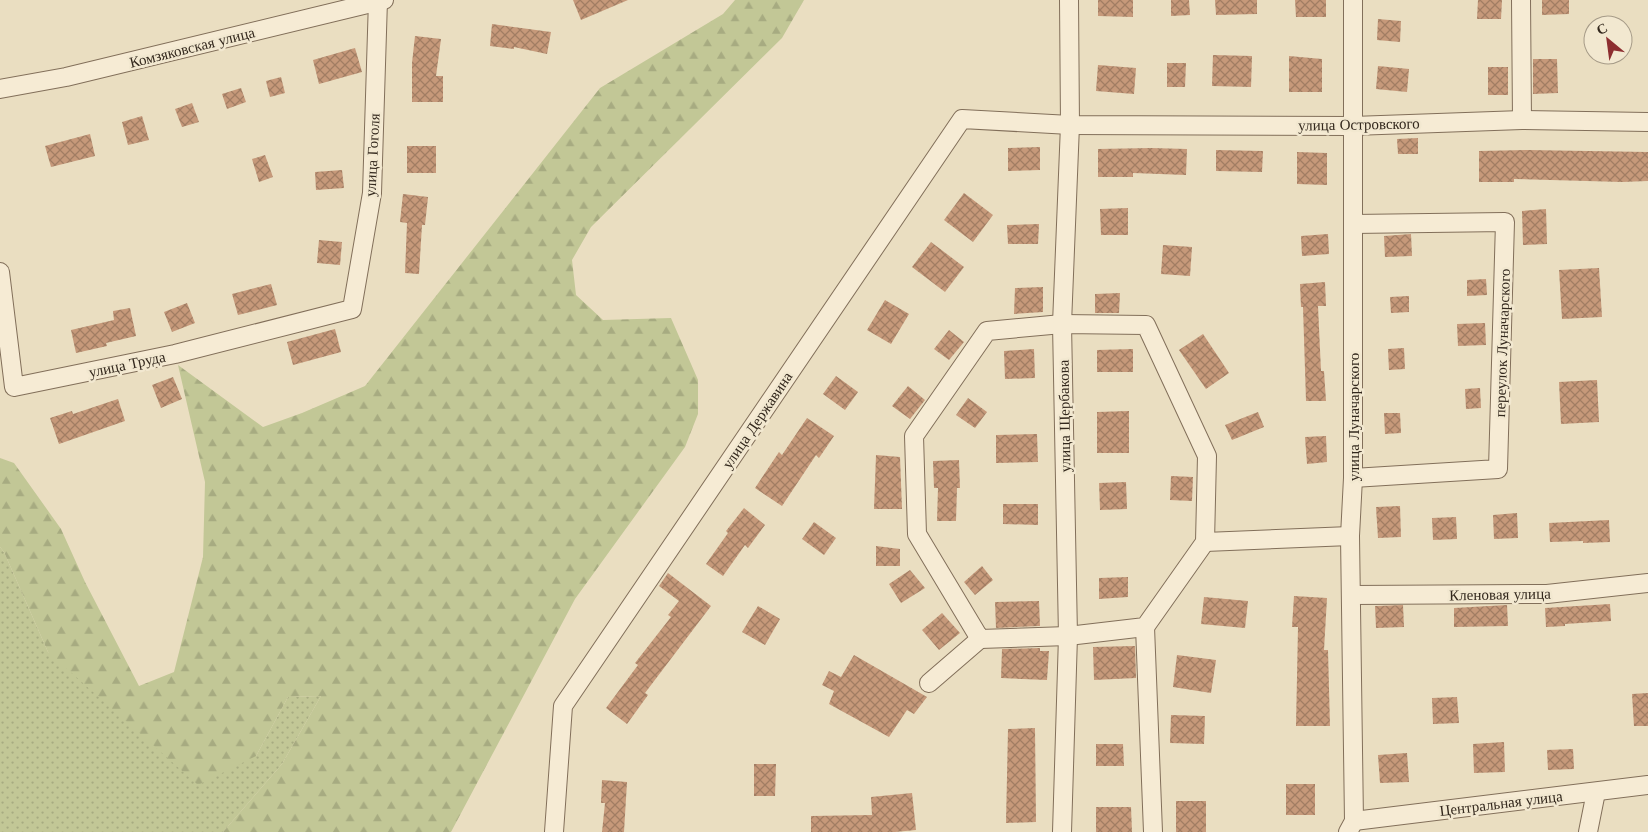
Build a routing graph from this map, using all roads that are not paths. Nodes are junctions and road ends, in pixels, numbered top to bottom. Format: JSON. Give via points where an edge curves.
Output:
{"nodes":[{"id":1,"x":380,"y":0,"type":"edge"},
{"id":2,"x":1069,"y":0,"type":"edge"},
{"id":3,"x":1353,"y":0,"type":"edge"},
{"id":4,"x":1521,"y":0,"type":"edge"},
{"id":5,"x":0,"y":89,"type":"edge"},
{"id":6,"x":1522,"y":120,"type":"junction"},
{"id":7,"x":1648,"y":122,"type":"edge"},
{"id":8,"x":1070,"y":125,"type":"junction"},
{"id":9,"x":1353,"y":126,"type":"junction"},
{"id":10,"x":1353,"y":224,"type":"junction"},
{"id":11,"x":0,"y":272,"type":"edge"},
{"id":12,"x":352,"y":309,"type":"joint"},
{"id":13,"x":1062,"y":324,"type":"junction"},
{"id":14,"x":1353,"y":478,"type":"junction"},
{"id":15,"x":1350,"y":536,"type":"junction"},
{"id":16,"x":1205,"y":542,"type":"junction"},
{"id":17,"x":1648,"y":583,"type":"edge"},
{"id":18,"x":1351,"y":595,"type":"junction"},
{"id":19,"x":1145,"y":627,"type":"junction"},
{"id":20,"x":1068,"y":636,"type":"junction"},
{"id":21,"x":980,"y":639,"type":"junction"},
{"id":22,"x":929,"y":683,"type":"dead end"},
{"id":23,"x":1648,"y":785,"type":"edge"},
{"id":24,"x":1596,"y":792,"type":"junction"},
{"id":25,"x":1351,"y":826,"type":"edge"},
{"id":26,"x":554,"y":832,"type":"edge"},
{"id":27,"x":1062,"y":832,"type":"edge"},
{"id":28,"x":1153,"y":832,"type":"edge"},
{"id":29,"x":1588,"y":832,"type":"edge"}],
"edges":[{"from":1,"to":5,"type":"street","name":"Комзяковская улица","via":[[66,77]]},
{"from":1,"to":12,"type":"street","name":"улица Гоголя","via":[[372,193]]},
{"from":2,"to":8,"type":"street","name":"улица Щербакова"},
{"from":3,"to":9,"type":"street","name":"улица Луначарского"},
{"from":4,"to":6,"type":"street"},
{"from":6,"to":7,"type":"street","name":"улица Островского"},
{"from":6,"to":9,"type":"street","name":"улица Островского"},
{"from":8,"to":9,"type":"street","name":"улица Островского"},
{"from":8,"to":13,"type":"street","name":"улица Щербакова"},
{"from":8,"to":26,"type":"street","name":"улица Державина","via":[[962,119],[562,706]]},
{"from":9,"to":10,"type":"street","name":"улица Луначарского"},
{"from":10,"to":14,"type":"street","name":"улица Луначарского"},
{"from":10,"to":14,"type":"street","name":"переулок Луначарского","via":[[1505,222],[1498,469]]},
{"from":11,"to":12,"type":"street","name":"улица Труда","via":[[14,388],[175,354]]},
{"from":13,"to":16,"type":"street","via":[[1146,325],[1207,456]]},
{"from":13,"to":20,"type":"street","name":"улица Щербакова"},
{"from":13,"to":21,"type":"street","via":[[987,331],[914,436],[916,534]]},
{"from":14,"to":15,"type":"street","name":"улица Луначарского"},
{"from":15,"to":16,"type":"street"},
{"from":15,"to":18,"type":"street","name":"улица Луначарского"},
{"from":16,"to":19,"type":"street"},
{"from":17,"to":18,"type":"street","name":"Кленовая улица","via":[[1547,594]]},
{"from":18,"to":25,"type":"street","name":"улица Луначарского"},
{"from":19,"to":20,"type":"street"},
{"from":19,"to":28,"type":"street"},
{"from":20,"to":21,"type":"street"},
{"from":20,"to":27,"type":"street","name":"улица Щербакова"},
{"from":21,"to":22,"type":"street"},
{"from":23,"to":24,"type":"street","name":"Центральная улица"},
{"from":24,"to":25,"type":"street","name":"Центральная улица"},
{"from":24,"to":29,"type":"street"}]}
